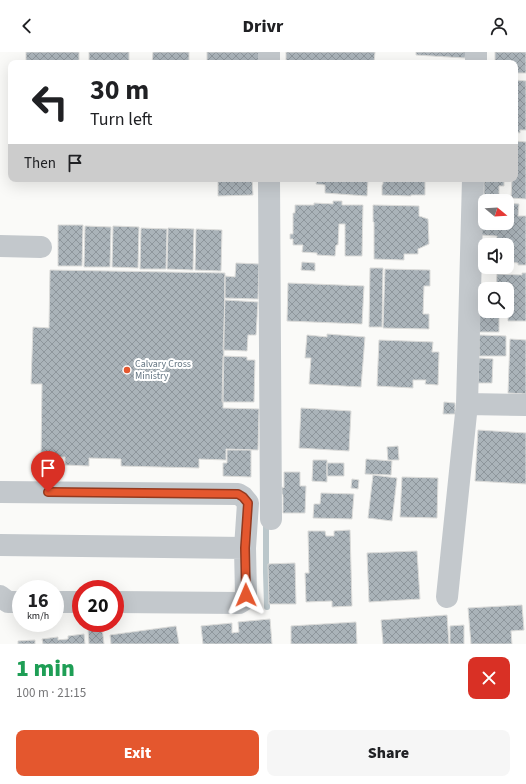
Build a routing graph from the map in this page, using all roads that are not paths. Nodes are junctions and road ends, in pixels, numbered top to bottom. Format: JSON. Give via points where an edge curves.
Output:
{"nodes":[{"id":1,"x":269,"y":182,"type":"edge"},
{"id":2,"x":473,"y":182,"type":"edge"},
{"id":3,"x":0,"y":246,"type":"edge"},
{"id":4,"x":41,"y":247,"type":"dead end"},
{"id":5,"x":467,"y":404,"type":"junction"},
{"id":6,"x":526,"y":405,"type":"edge"},
{"id":7,"x":0,"y":492,"type":"edge"},
{"id":8,"x":270,"y":519,"type":"dead end"},
{"id":9,"x":0,"y":545,"type":"edge"},
{"id":10,"x":245,"y":548,"type":"junction"},
{"id":11,"x":0,"y":596,"type":"edge"},
{"id":12,"x":447,"y":597,"type":"dead end"},
{"id":13,"x":12,"y":602,"type":"edge"},
{"id":14,"x":124,"y":602,"type":"edge"}],
"edges":[{"from":1,"to":8,"type":"street"},
{"from":2,"to":5,"type":"street"},
{"from":3,"to":4,"type":"street"},
{"from":5,"to":6,"type":"street"},
{"from":5,"to":12,"type":"street"},
{"from":7,"to":10,"type":"street","via":[[238,494],[248,503]]},
{"from":9,"to":10,"type":"street"},
{"from":10,"to":14,"type":"street","via":[[246,595],[239,603]]},
{"from":11,"to":13,"type":"street"}]}
